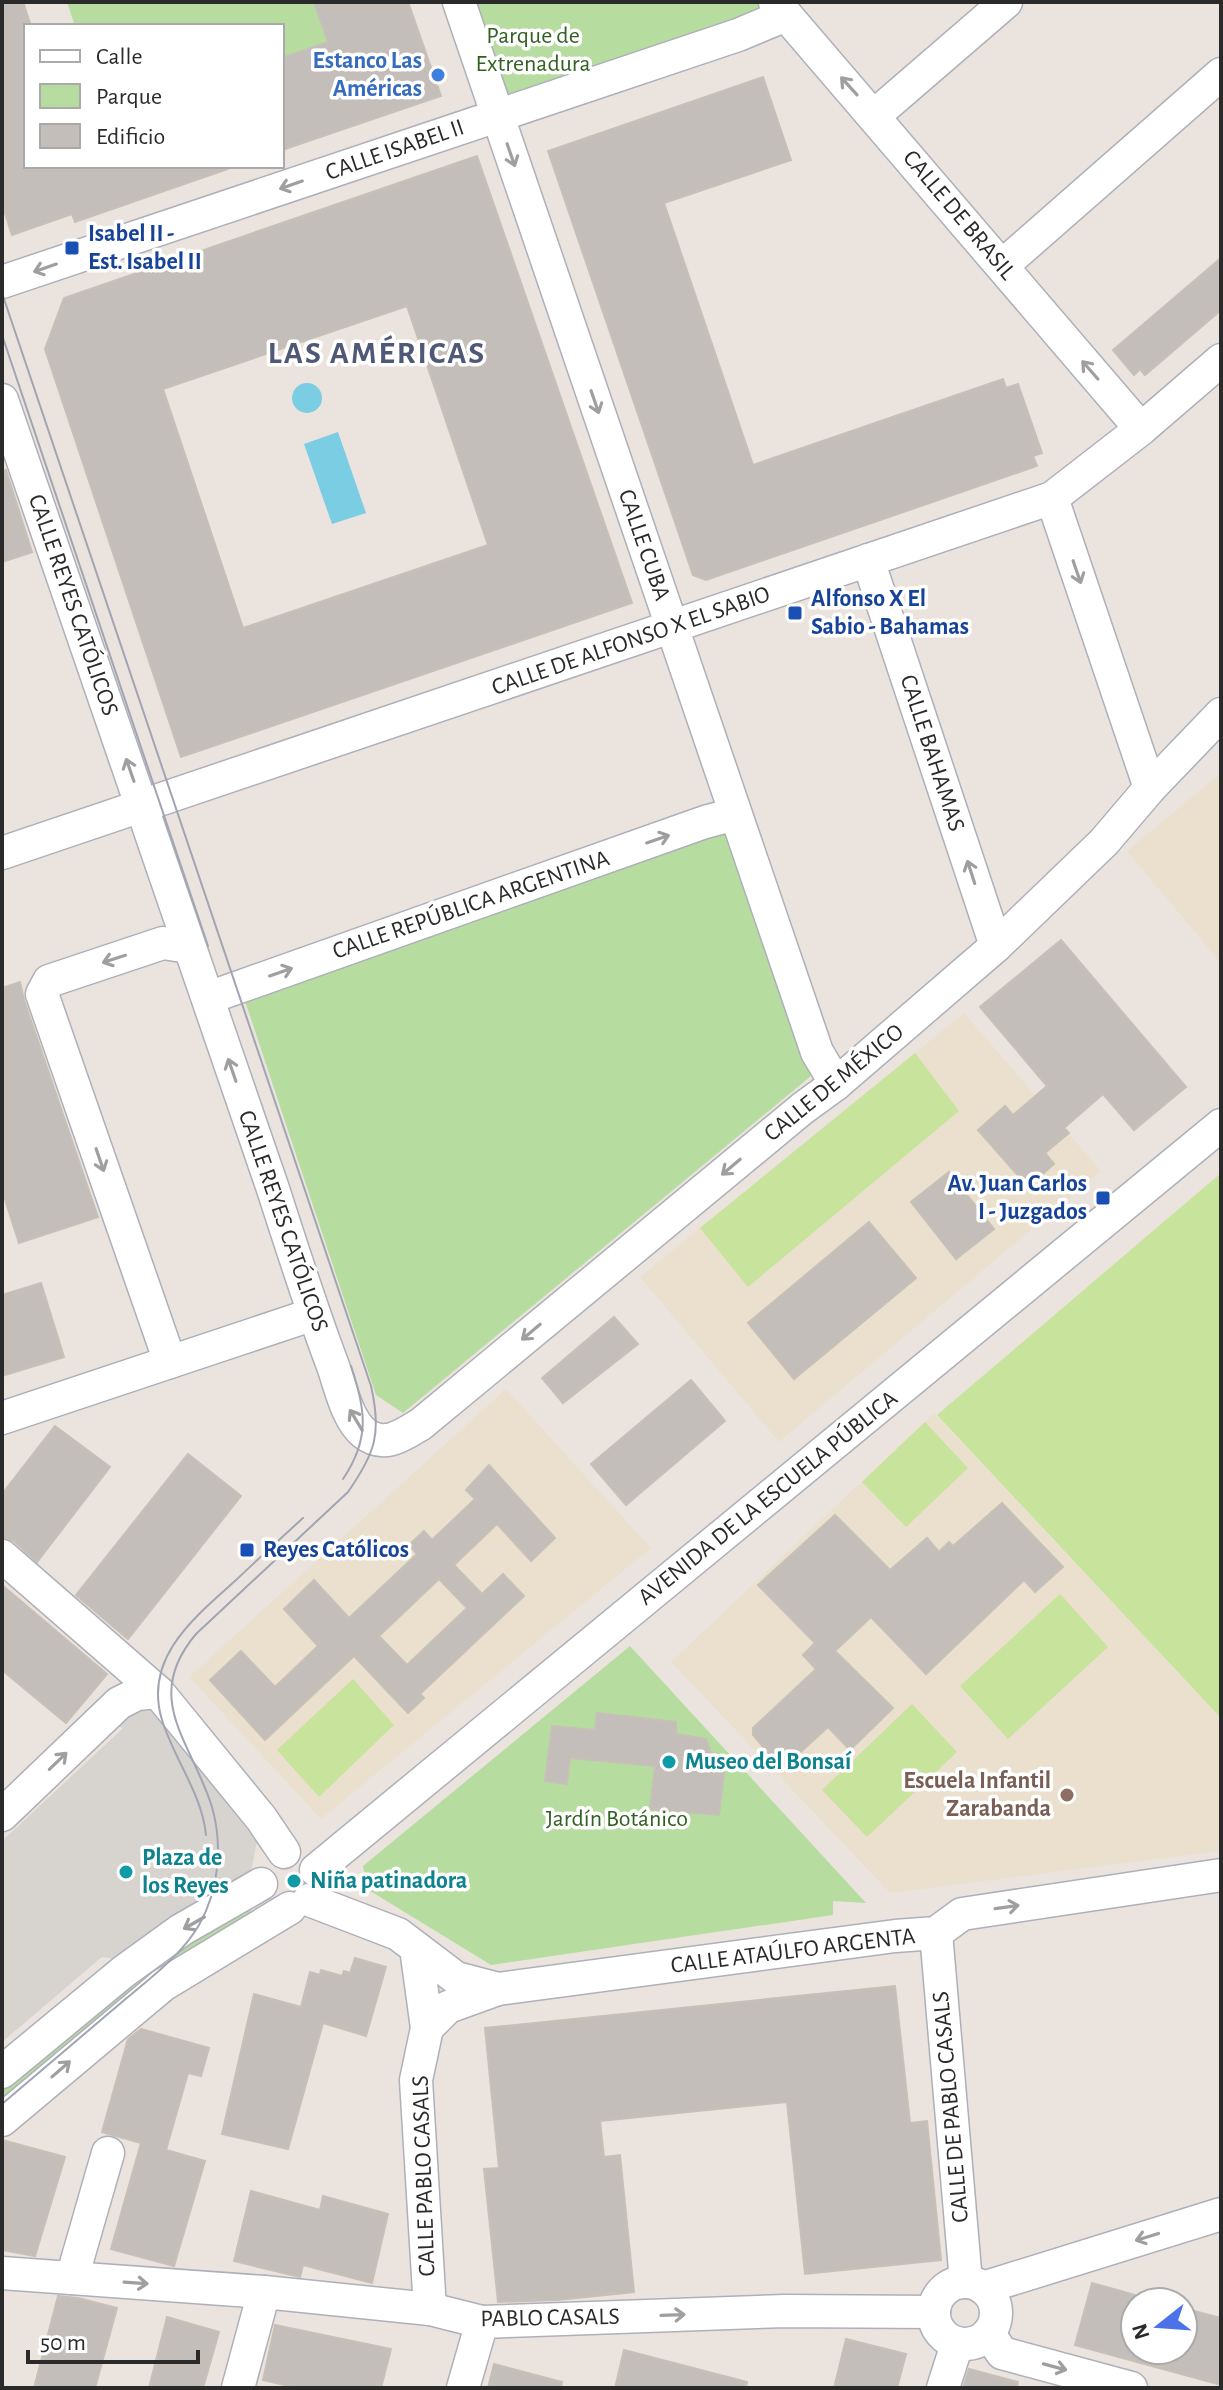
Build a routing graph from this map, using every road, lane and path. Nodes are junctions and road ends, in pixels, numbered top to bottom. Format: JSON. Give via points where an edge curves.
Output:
{"nodes":[{"id":1,"x":459,"y":2,"type":"edge"},
{"id":2,"x":1006,"y":2,"type":"edge"},
{"id":3,"x":781,"y":9,"type":"edge"},
{"id":4,"x":1221,"y":74,"type":"edge"},
{"id":5,"x":875,"y":115,"type":"junction"},
{"id":6,"x":498,"y":116,"type":"junction"},
{"id":7,"x":1002,"y":266,"type":"junction"},
{"id":8,"x":2,"y":282,"type":"edge"},
{"id":9,"x":1221,"y":360,"type":"edge"},
{"id":10,"x":2,"y":400,"type":"edge"},
{"id":11,"x":1141,"y":429,"type":"junction"},
{"id":12,"x":1052,"y":498,"type":"junction"},
{"id":13,"x":868,"y":560,"type":"junction"},
{"id":14,"x":672,"y":628,"type":"junction"},
{"id":15,"x":1221,"y":714,"type":"edge"},
{"id":16,"x":1150,"y":788,"type":"junction"},
{"id":17,"x":142,"y":805,"type":"junction"},
{"id":18,"x":735,"y":814,"type":"junction"},
{"id":19,"x":2,"y":853,"type":"edge"},
{"id":20,"x":996,"y":946,"type":"junction"},
{"id":21,"x":189,"y":947,"type":"junction"},
{"id":22,"x":208,"y":998,"type":"junction"},
{"id":23,"x":836,"y":1084,"type":"junction"},
{"id":24,"x":1221,"y":1125,"type":"edge"},
{"id":25,"x":314,"y":1314,"type":"junction"},
{"id":26,"x":170,"y":1362,"type":"junction"},
{"id":27,"x":2,"y":1418,"type":"edge"},
{"id":28,"x":421,"y":1424,"type":"joint"},
{"id":29,"x":2,"y":1556,"type":"edge"},
{"id":30,"x":158,"y":1692,"type":"junction"},
{"id":31,"x":2,"y":1815,"type":"edge"},
{"id":32,"x":284,"y":1852,"type":"junction"},
{"id":33,"x":1221,"y":1875,"type":"edge"},
{"id":34,"x":261,"y":1884,"type":"junction"},
{"id":35,"x":305,"y":1892,"type":"junction"},
{"id":36,"x":936,"y":1933,"type":"junction"},
{"id":37,"x":416,"y":1948,"type":"junction"},
{"id":38,"x":498,"y":1989,"type":"junction"},
{"id":39,"x":427,"y":2028,"type":"junction"},
{"id":40,"x":2,"y":2072,"type":"edge"},
{"id":41,"x":2,"y":2120,"type":"edge"},
{"id":42,"x":108,"y":2153,"type":"dead end"},
{"id":43,"x":1221,"y":2214,"type":"edge"},
{"id":44,"x":2,"y":2273,"type":"edge"},
{"id":45,"x":72,"y":2278,"type":"junction"},
{"id":46,"x":975,"y":2285,"type":"junction"},
{"id":47,"x":264,"y":2292,"type":"junction"},
{"id":48,"x":430,"y":2309,"type":"junction"},
{"id":49,"x":934,"y":2312,"type":"junction"},
{"id":50,"x":482,"y":2322,"type":"junction"},
{"id":51,"x":989,"y":2334,"type":"junction"},
{"id":52,"x":957,"y":2344,"type":"junction"},
{"id":53,"x":238,"y":2388,"type":"edge"},
{"id":54,"x":463,"y":2388,"type":"edge"},
{"id":55,"x":943,"y":2388,"type":"edge"},
{"id":56,"x":1131,"y":2388,"type":"edge"}],
"edges":[{"from":1,"to":6,"type":"street","name":"CALLE CUBA"},
{"from":2,"to":5,"type":"street"},
{"from":5,"to":3,"type":"street","name":"CALLE DE BRASIL","one_way":true},
{"from":3,"to":6,"type":"street","name":"CALLE ISABEL II","via":[[738,35]]},
{"from":4,"to":7,"type":"street"},
{"from":5,"to":7,"type":"street","name":"CALLE DE BRASIL"},
{"from":6,"to":8,"type":"street","name":"CALLE ISABEL II","one_way":true},
{"from":6,"to":14,"type":"street","name":"CALLE CUBA","one_way":true},
{"from":11,"to":7,"type":"street","name":"CALLE DE BRASIL","one_way":true},
{"from":9,"to":11,"type":"street","name":"CALLE DE ALFONSO X EL SABIO"},
{"from":17,"to":10,"type":"street","name":"CALLE REYES CATÓLICOS","one_way":true},
{"from":11,"to":12,"type":"street","name":"CALLE DE ALFONSO X EL SABIO"},
{"from":12,"to":13,"type":"street","name":"CALLE DE ALFONSO X EL SABIO"},
{"from":12,"to":16,"type":"street","one_way":true},
{"from":13,"to":14,"type":"street","name":"CALLE DE ALFONSO X EL SABIO"},
{"from":20,"to":13,"type":"street","name":"CALLE BAHAMAS","one_way":true},
{"from":14,"to":17,"type":"street","name":"CALLE DE ALFONSO X EL SABIO"},
{"from":14,"to":18,"type":"street","name":"CALLE CUBA"},
{"from":15,"to":16,"type":"street","name":"CALLE DE MÉXICO"},
{"from":16,"to":20,"type":"street","name":"CALLE DE MÉXICO","via":[[1104,842]]},
{"from":17,"to":19,"type":"street","name":"CALLE DE ALFONSO X EL SABIO"},
{"from":17,"to":21,"type":"street","name":"CALLE REYES CATÓLICOS"},
{"from":22,"to":18,"type":"street","name":"CALLE REPÚBLICA ARGENTINA","one_way":true},
{"from":18,"to":23,"type":"street","name":"CALLE CUBA","via":[[817,1052]]},
{"from":20,"to":23,"type":"street","name":"CALLE DE MÉXICO"},
{"from":21,"to":22,"type":"street","name":"CALLE REYES CATÓLICOS"},
{"from":21,"to":26,"type":"street","one_way":true,"via":[[163,943],[49,981],[42,994]]},
{"from":25,"to":22,"type":"street","name":"CALLE REYES CATÓLICOS","one_way":true},
{"from":23,"to":28,"type":"street","name":"CALLE DE MÉXICO","one_way":true},
{"from":24,"to":35,"type":"street","name":"AVENIDA DE LA ESCUELA PÚBLICA"},
{"from":25,"to":26,"type":"street"},
{"from":28,"to":25,"type":"street","name":"CALLE REYES CATÓLICOS","one_way":true,"via":[[388,1441],[364,1432],[352,1416]]},
{"from":26,"to":27,"type":"street"},
{"from":29,"to":30,"type":"street"},
{"from":31,"to":30,"type":"street","one_way":true,"via":[[119,1703]]},
{"from":30,"to":32,"type":"street"},
{"from":32,"to":34,"type":"street","via":[[270,1858]]},
{"from":32,"to":35,"type":"street","via":[[303,1855]]},
{"from":36,"to":33,"type":"street","name":"CALLE ATAÚLFO ARGENTA","one_way":true,"via":[[962,1914]]},
{"from":34,"to":35,"type":"street","via":[[271,1901]]},
{"from":34,"to":40,"type":"street","one_way":true,"via":[[181,1930],[123,1972]]},
{"from":35,"to":37,"type":"street","name":"CALLE ATAÚLFO ARGENTA","via":[[398,1934]]},
{"from":41,"to":35,"type":"street","name":"AVENIDA DE LA ESCUELA PÚBLICA","one_way":true,"via":[[163,1985]]},
{"from":36,"to":38,"type":"street","name":"CALLE ATAÚLFO ARGENTA"},
{"from":36,"to":46,"type":"street","name":"CALLE DE PABLO CASALS"},
{"from":37,"to":38,"type":"street","name":"CALLE ATAÚLFO ARGENTA","via":[[456,1978]]},
{"from":37,"to":39,"type":"street","name":"CALLE PABLO CASALS"},
{"from":38,"to":39,"type":"street","via":[[448,2007]]},
{"from":39,"to":48,"type":"street","name":"CALLE PABLO CASALS","via":[[416,2080]]},
{"from":42,"to":45,"type":"street"},
{"from":43,"to":46,"type":"street","one_way":true},
{"from":44,"to":45,"type":"street","name":"PABLO CASALS"},
{"from":45,"to":47,"type":"street","name":"PABLO CASALS","one_way":true},
{"from":46,"to":49,"type":"street","via":[[954,2284],[944,2290]]},
{"from":46,"to":51,"type":"street","via":[[992,2297],[996,2310]]},
{"from":47,"to":48,"type":"street","name":"PABLO CASALS"},
{"from":47,"to":53,"type":"street"},
{"from":48,"to":50,"type":"street","name":"PABLO CASALS"},
{"from":50,"to":49,"type":"street","name":"PABLO CASALS","one_way":true,"via":[[785,2311]]},
{"from":49,"to":52,"type":"street","via":[[940,2332]]},
{"from":50,"to":54,"type":"street"},
{"from":51,"to":52,"type":"street","via":[[974,2344]]},
{"from":51,"to":56,"type":"street","one_way":true,"via":[[1002,2353]]},
{"from":52,"to":55,"type":"street"}]}
